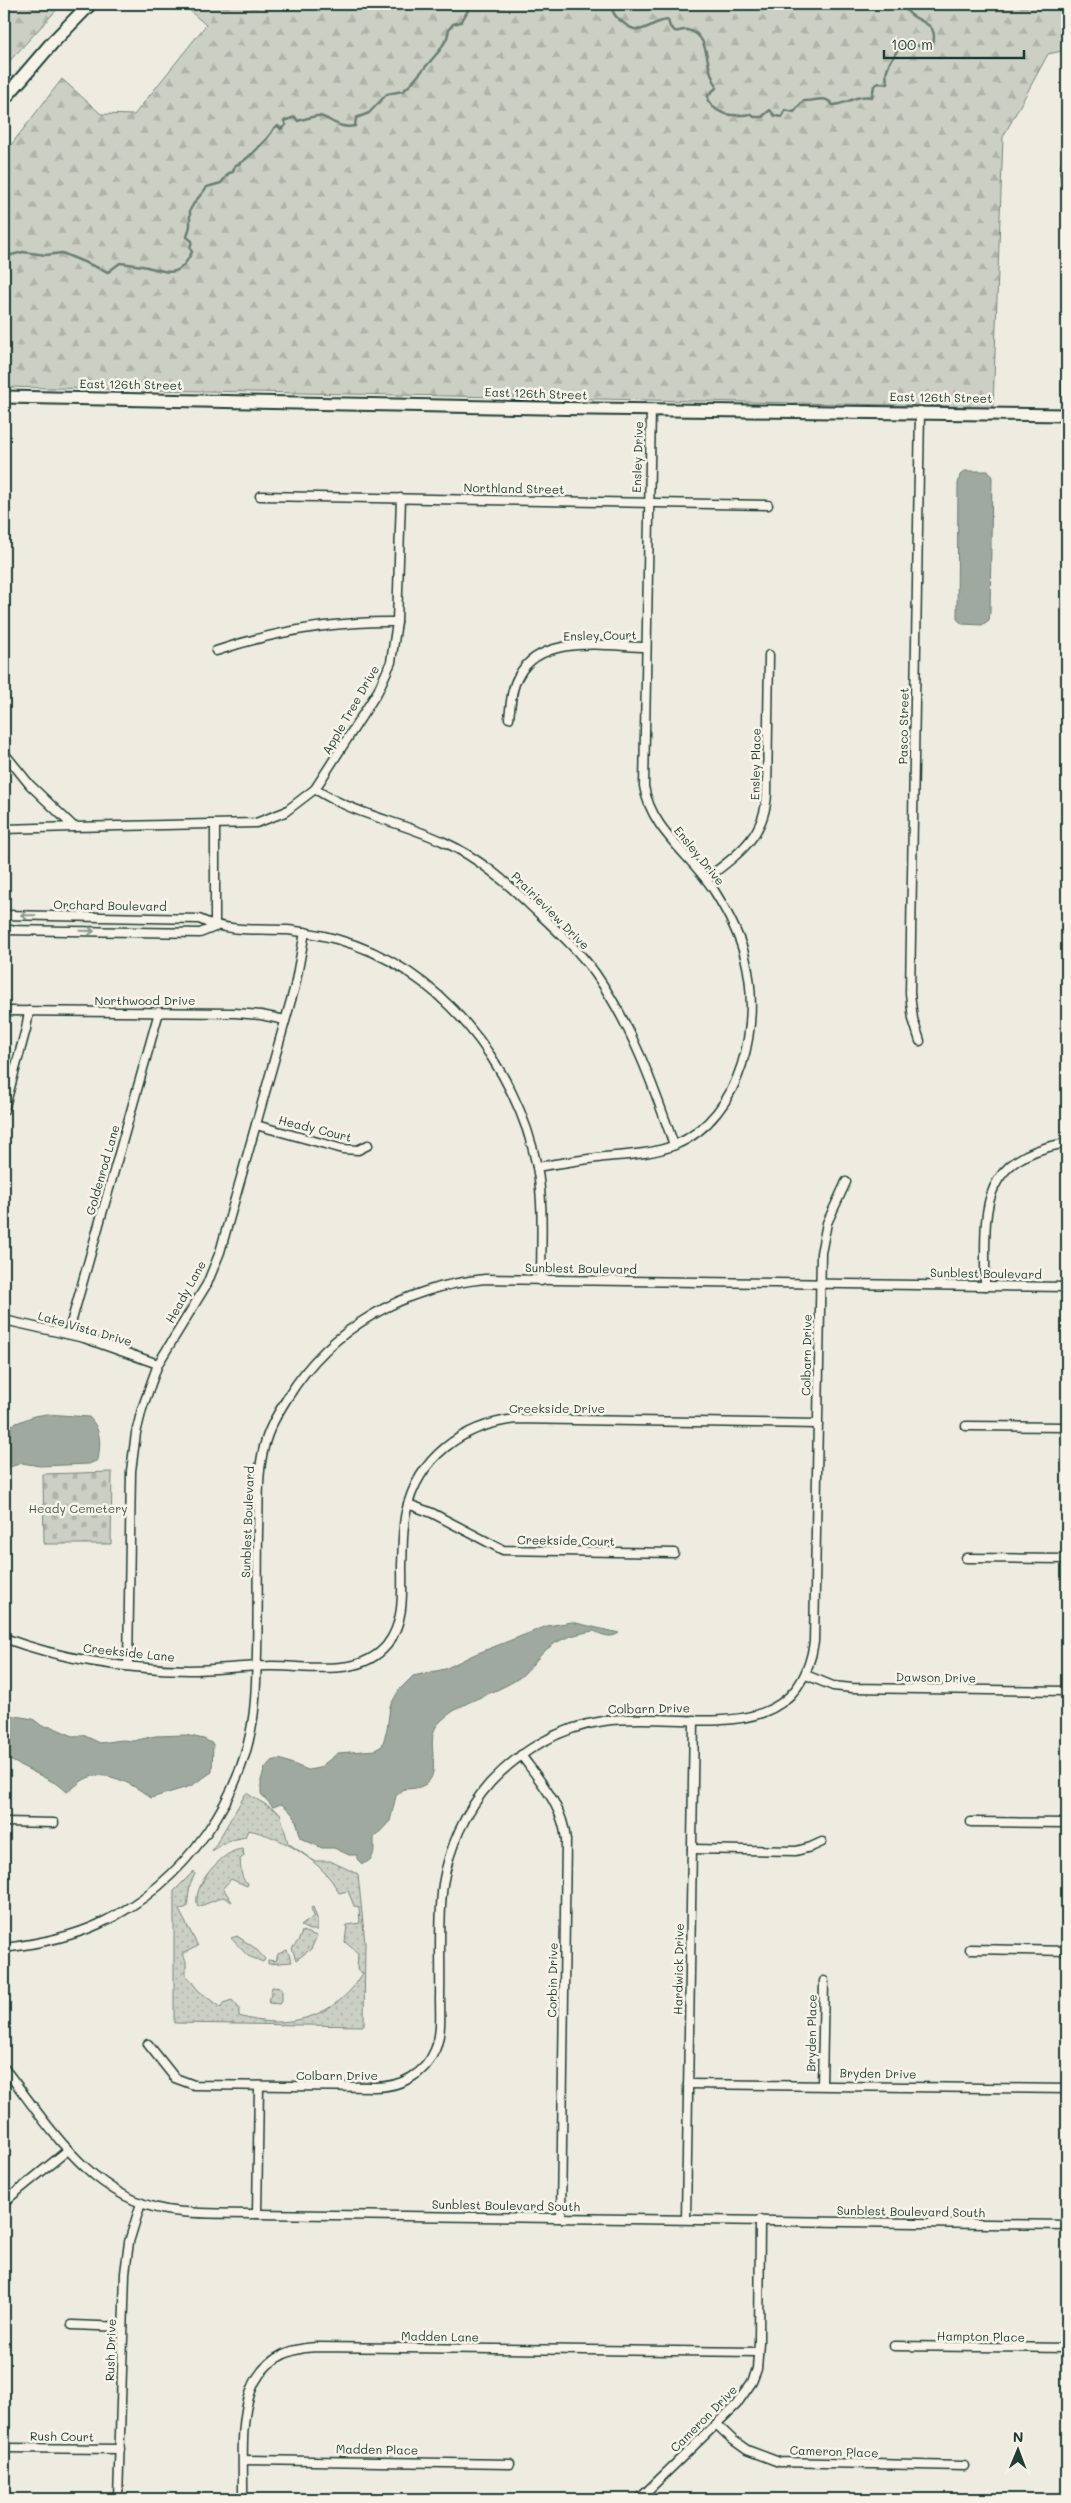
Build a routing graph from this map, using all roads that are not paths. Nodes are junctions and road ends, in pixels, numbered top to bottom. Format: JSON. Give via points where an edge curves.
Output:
{"nodes":[{"id":1,"x":90,"y":4,"type":"edge"},
{"id":2,"x":4,"y":99,"type":"edge"},
{"id":3,"x":1067,"y":159,"type":"edge"},
{"id":4,"x":1067,"y":191,"type":"edge"},
{"id":5,"x":1067,"y":378,"type":"edge"},
{"id":6,"x":4,"y":397,"type":"edge"},
{"id":7,"x":651,"y":410,"type":"junction"},
{"id":8,"x":920,"y":411,"type":"junction"},
{"id":9,"x":1067,"y":414,"type":"edge"},
{"id":10,"x":260,"y":496,"type":"dead end"},
{"id":11,"x":402,"y":498,"type":"junction"},
{"id":12,"x":648,"y":502,"type":"junction"},
{"id":13,"x":768,"y":505,"type":"dead end"},
{"id":14,"x":397,"y":622,"type":"junction"},
{"id":15,"x":646,"y":646,"type":"junction"},
{"id":16,"x":216,"y":651,"type":"dead end"},
{"id":17,"x":769,"y":655,"type":"dead end"},
{"id":18,"x":509,"y":718,"type":"dead end"},
{"id":19,"x":4,"y":753,"type":"edge"},
{"id":20,"x":315,"y":789,"type":"junction"},
{"id":21,"x":215,"y":825,"type":"junction"},
{"id":22,"x":74,"y":827,"type":"junction"},
{"id":23,"x":4,"y":829,"type":"edge"},
{"id":24,"x":706,"y":879,"type":"junction"},
{"id":25,"x":4,"y":915,"type":"edge"},
{"id":26,"x":215,"y":927,"type":"junction"},
{"id":27,"x":4,"y":930,"type":"edge"},
{"id":28,"x":305,"y":932,"type":"junction"},
{"id":29,"x":4,"y":1011,"type":"edge"},
{"id":30,"x":29,"y":1011,"type":"junction"},
{"id":31,"x":159,"y":1012,"type":"junction"},
{"id":32,"x":285,"y":1020,"type":"junction"},
{"id":33,"x":920,"y":1041,"type":"dead end"},
{"id":34,"x":4,"y":1110,"type":"edge"},
{"id":35,"x":256,"y":1125,"type":"junction"},
{"id":36,"x":1061,"y":1144,"type":"dead end"},
{"id":37,"x":368,"y":1145,"type":"dead end"},
{"id":38,"x":674,"y":1145,"type":"junction"},
{"id":39,"x":537,"y":1167,"type":"junction"},
{"id":40,"x":846,"y":1182,"type":"dead end"},
{"id":41,"x":541,"y":1280,"type":"junction"},
{"id":42,"x":819,"y":1283,"type":"junction"},
{"id":43,"x":985,"y":1286,"type":"junction"},
{"id":44,"x":1067,"y":1287,"type":"edge"},
{"id":45,"x":4,"y":1320,"type":"edge"},
{"id":46,"x":68,"y":1334,"type":"junction"},
{"id":47,"x":158,"y":1364,"type":"junction"},
{"id":48,"x":818,"y":1424,"type":"junction"},
{"id":49,"x":966,"y":1426,"type":"dead end"},
{"id":50,"x":1067,"y":1427,"type":"edge"},
{"id":51,"x":408,"y":1504,"type":"junction"},
{"id":52,"x":674,"y":1554,"type":"dead end"},
{"id":53,"x":966,"y":1558,"type":"dead end"},
{"id":54,"x":1067,"y":1559,"type":"edge"},
{"id":55,"x":4,"y":1638,"type":"edge"},
{"id":56,"x":128,"y":1666,"type":"junction"},
{"id":57,"x":256,"y":1666,"type":"junction"},
{"id":58,"x":806,"y":1675,"type":"junction"},
{"id":59,"x":1067,"y":1691,"type":"edge"},
{"id":60,"x":694,"y":1720,"type":"junction"},
{"id":61,"x":521,"y":1755,"type":"junction"},
{"id":62,"x":4,"y":1822,"type":"edge"},
{"id":63,"x":971,"y":1822,"type":"dead end"},
{"id":64,"x":54,"y":1823,"type":"dead end"},
{"id":65,"x":1067,"y":1823,"type":"edge"},
{"id":66,"x":822,"y":1842,"type":"dead end"},
{"id":67,"x":692,"y":1850,"type":"junction"},
{"id":68,"x":4,"y":1948,"type":"edge"},
{"id":69,"x":970,"y":1950,"type":"dead end"},
{"id":70,"x":1067,"y":1951,"type":"edge"},
{"id":71,"x":824,"y":1981,"type":"dead end"},
{"id":72,"x":148,"y":2044,"type":"dead end"},
{"id":73,"x":4,"y":2068,"type":"edge"},
{"id":74,"x":688,"y":2084,"type":"junction"},
{"id":75,"x":822,"y":2085,"type":"junction"},
{"id":76,"x":259,"y":2086,"type":"junction"},
{"id":77,"x":1067,"y":2089,"type":"edge"},
{"id":78,"x":68,"y":2150,"type":"junction"},
{"id":79,"x":4,"y":2202,"type":"edge"},
{"id":80,"x":141,"y":2203,"type":"junction"},
{"id":81,"x":257,"y":2214,"type":"junction"},
{"id":82,"x":561,"y":2218,"type":"junction"},
{"id":83,"x":686,"y":2219,"type":"junction"},
{"id":84,"x":760,"y":2220,"type":"junction"},
{"id":85,"x":1067,"y":2225,"type":"edge"},
{"id":86,"x":72,"y":2325,"type":"dead end"},
{"id":87,"x":123,"y":2326,"type":"junction"},
{"id":88,"x":894,"y":2346,"type":"dead end"},
{"id":89,"x":1067,"y":2348,"type":"edge"},
{"id":90,"x":758,"y":2352,"type":"junction"},
{"id":91,"x":716,"y":2424,"type":"junction"},
{"id":92,"x":4,"y":2448,"type":"edge"},
{"id":93,"x":120,"y":2449,"type":"junction"},
{"id":94,"x":244,"y":2460,"type":"junction"},
{"id":95,"x":510,"y":2464,"type":"dead end"},
{"id":96,"x":964,"y":2466,"type":"dead end"},
{"id":97,"x":118,"y":2499,"type":"edge"},
{"id":98,"x":243,"y":2499,"type":"edge"},
{"id":99,"x":639,"y":2499,"type":"edge"}],
"edges":[{"from":1,"to":2,"type":"main road"},
{"from":3,"to":4,"type":"street"},
{"from":5,"to":9,"type":"street"},
{"from":6,"to":7,"type":"main road","name":"East 126th Street"},
{"from":7,"to":8,"type":"main road","name":"East 126th Street"},
{"from":7,"to":12,"type":"street","name":"Ensley Drive"},
{"from":8,"to":9,"type":"main road","name":"East 126th Street"},
{"from":8,"to":33,"type":"street","name":"Pasco Street","via":[[910,992]]},
{"from":10,"to":11,"type":"street","name":"Northland Street"},
{"from":11,"to":12,"type":"street","name":"Northland Street"},
{"from":11,"to":14,"type":"street","name":"Apple Tree Drive"},
{"from":12,"to":13,"type":"street","name":"Northland Street"},
{"from":12,"to":15,"type":"street","name":"Ensley Drive"},
{"from":14,"to":16,"type":"street","via":[[300,628]]},
{"from":14,"to":20,"type":"street","name":"Apple Tree Drive","via":[[394,651],[382,682]]},
{"from":15,"to":18,"type":"street","name":"Ensley Court","via":[[570,646],[546,651],[518,675]]},
{"from":15,"to":24,"type":"street","name":"Ensley Drive","via":[[645,793],[659,824]]},
{"from":17,"to":24,"type":"street","name":"Ensley Place","via":[[765,814],[750,841]]},
{"from":19,"to":22,"type":"street","via":[[30,785]]},
{"from":20,"to":21,"type":"street","name":"Apple Tree Drive","via":[[293,808],[271,819]]},
{"from":20,"to":38,"type":"street","name":"Prairieview Drive","via":[[348,807],[430,836],[468,855],[502,879],[556,929],[594,972],[621,1013],[644,1062]]},
{"from":21,"to":22,"type":"street","name":"Apple Tree Drive"},
{"from":21,"to":26,"type":"street"},
{"from":22,"to":23,"type":"street","name":"Apple Tree Drive"},
{"from":24,"to":38,"type":"street","name":"Ensley Drive","via":[[732,920],[745,956],[751,999],[749,1037],[737,1076],[722,1104],[700,1130]]},
{"from":26,"to":25,"type":"street","name":"Orchard Boulevard","one_way":true,"via":[[199,919]]},
{"from":27,"to":26,"type":"street","name":"Orchard Boulevard","one_way":true,"via":[[200,934]]},
{"from":26,"to":28,"type":"street","name":"Orchard Boulevard"},
{"from":28,"to":32,"type":"street","name":"Heady Lane","via":[[302,958]]},
{"from":28,"to":39,"type":"street","name":"Orchard Boulevard","via":[[351,943],[386,960],[421,982],[454,1011],[488,1052],[507,1084],[527,1130]]},
{"from":29,"to":30,"type":"street","name":"Northwood Drive"},
{"from":30,"to":31,"type":"street","name":"Northwood Drive"},
{"from":30,"to":34,"type":"street"},
{"from":31,"to":32,"type":"street","name":"Northwood Drive","via":[[251,1014]]},
{"from":31,"to":46,"type":"street","name":"Goldenrod Lane"},
{"from":32,"to":35,"type":"street","name":"Heady Lane"},
{"from":35,"to":37,"type":"street","name":"Heady Court","via":[[343,1149],[358,1150]]},
{"from":35,"to":47,"type":"street","name":"Heady Lane","via":[[211,1274]]},
{"from":36,"to":43,"type":"street","via":[[1024,1155],[997,1181],[987,1208]]},
{"from":38,"to":39,"type":"street","name":"Ensley Drive","via":[[644,1153]]},
{"from":39,"to":41,"type":"street","name":"Orchard Boulevard"},
{"from":40,"to":42,"type":"street","name":"Colbarn Drive","via":[[825,1231]]},
{"from":41,"to":42,"type":"street","name":"Sunblest Boulevard"},
{"from":41,"to":57,"type":"street","name":"Sunblest Boulevard","via":[[468,1281],[404,1298],[352,1328],[320,1355],[300,1379],[272,1425],[261,1459]]},
{"from":42,"to":43,"type":"street","name":"Sunblest Boulevard"},
{"from":42,"to":48,"type":"street","name":"Colbarn Drive"},
{"from":43,"to":44,"type":"street","name":"Sunblest Boulevard"},
{"from":45,"to":46,"type":"street","name":"Lake Vista Drive"},
{"from":46,"to":47,"type":"street","name":"Lake Vista Drive"},
{"from":47,"to":56,"type":"street","name":"Heady Lane","via":[[142,1409],[132,1459]]},
{"from":48,"to":51,"type":"street","name":"Creekside Drive","via":[[500,1421],[471,1430],[445,1446],[420,1476]]},
{"from":48,"to":58,"type":"street","name":"Colbarn Drive","via":[[814,1642]]},
{"from":49,"to":50,"type":"street"},
{"from":51,"to":52,"type":"street","name":"Creekside Court","via":[[503,1550]]},
{"from":51,"to":57,"type":"street","name":"Creekside Drive","via":[[400,1615],[392,1637],[382,1650],[361,1663],[348,1666]]},
{"from":53,"to":54,"type":"street"},
{"from":55,"to":56,"type":"street","name":"Creekside Lane","via":[[66,1656]]},
{"from":56,"to":57,"type":"street","name":"Creekside Lane","via":[[191,1670]]},
{"from":57,"to":68,"type":"street","name":"Sunblest Boulevard","via":[[253,1714],[240,1769],[219,1813],[181,1864],[142,1898],[99,1923],[52,1940]]},
{"from":58,"to":59,"type":"street","name":"Dawson Drive","via":[[833,1686],[852,1688]]},
{"from":58,"to":60,"type":"street","name":"Colbarn Drive","via":[[783,1702],[764,1713],[737,1720]]},
{"from":60,"to":61,"type":"street","name":"Colbarn Drive","via":[[602,1721],[561,1732]]},
{"from":60,"to":67,"type":"street","name":"Hardwick Drive"},
{"from":61,"to":76,"type":"street","name":"Colbarn Drive","via":[[476,1801],[460,1827],[450,1856],[442,1901],[440,2033],[428,2062],[410,2078],[391,2086]]},
{"from":61,"to":82,"type":"street","name":"Corbin Drive","via":[[556,1805],[566,1840]]},
{"from":62,"to":64,"type":"street"},
{"from":63,"to":65,"type":"street"},
{"from":66,"to":67,"type":"street","via":[[796,1851]]},
{"from":67,"to":74,"type":"street","name":"Hardwick Drive"},
{"from":69,"to":70,"type":"street"},
{"from":71,"to":75,"type":"street","name":"Bryden Place"},
{"from":72,"to":76,"type":"street","name":"Colbarn Drive","via":[[175,2078],[187,2084]]},
{"from":73,"to":78,"type":"street","name":"Sunblest Boulevard South"},
{"from":74,"to":75,"type":"street","name":"Bryden Drive"},
{"from":74,"to":83,"type":"street","name":"Hardwick Drive"},
{"from":75,"to":77,"type":"street","name":"Bryden Drive"},
{"from":76,"to":81,"type":"street"},
{"from":78,"to":79,"type":"street"},
{"from":78,"to":80,"type":"street","name":"Sunblest Boulevard South","via":[[91,2174]]},
{"from":80,"to":81,"type":"street","name":"Sunblest Boulevard South","via":[[180,2212]]},
{"from":80,"to":87,"type":"street","name":"Rush Drive","via":[[127,2253]]},
{"from":81,"to":82,"type":"street","name":"Sunblest Boulevard South"},
{"from":82,"to":83,"type":"street","name":"Sunblest Boulevard South"},
{"from":83,"to":84,"type":"street","name":"Sunblest Boulevard South"},
{"from":84,"to":85,"type":"street","name":"Sunblest Boulevard South"},
{"from":84,"to":90,"type":"street","name":"Cameron Drive"},
{"from":86,"to":87,"type":"street"},
{"from":87,"to":93,"type":"street","name":"Rush Drive"},
{"from":88,"to":89,"type":"street","name":"Hampton Place"},
{"from":90,"to":91,"type":"street","name":"Cameron Drive","via":[[757,2369],[749,2389]]},
{"from":90,"to":94,"type":"street","name":"Madden Lane","via":[[303,2348],[274,2360],[254,2382],[246,2404]]},
{"from":91,"to":96,"type":"street","name":"Cameron Place","via":[[747,2450],[779,2462]]},
{"from":91,"to":99,"type":"street","name":"Cameron Drive"},
{"from":92,"to":93,"type":"street","name":"Rush Court"},
{"from":93,"to":97,"type":"street","name":"Rush Drive"},
{"from":94,"to":95,"type":"street","name":"Madden Place"},
{"from":94,"to":98,"type":"street","name":"Madden Lane"}]}
